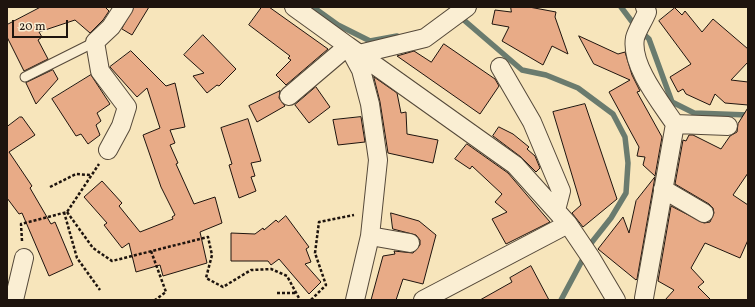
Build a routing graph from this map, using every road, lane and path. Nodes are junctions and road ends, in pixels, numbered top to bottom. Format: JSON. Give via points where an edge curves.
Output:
{"nodes":[{"id":1,"x":124,"y":7,"type":"edge"},
{"id":2,"x":294,"y":7,"type":"edge"},
{"id":3,"x":462,"y":10,"type":"edge"},
{"id":4,"x":641,"y":23,"type":"edge"},
{"id":5,"x":95,"y":42,"type":"junction"},
{"id":6,"x":353,"y":50,"type":"junction"},
{"id":7,"x":500,"y":67,"type":"dead end"},
{"id":8,"x":25,"y":77,"type":"dead end"},
{"id":9,"x":289,"y":96,"type":"dead end"},
{"id":10,"x":675,"y":124,"type":"junction"},
{"id":11,"x":728,"y":126,"type":"dead end"},
{"id":12,"x":108,"y":150,"type":"joint"},
{"id":13,"x":90,"y":175,"type":"junction"},
{"id":14,"x":50,"y":187,"type":"dead end"},
{"id":15,"x":663,"y":189,"type":"junction"},
{"id":16,"x":374,"y":207,"type":"junction"},
{"id":17,"x":556,"y":210,"type":"junction"},
{"id":18,"x":65,"y":212,"type":"junction"},
{"id":19,"x":704,"y":213,"type":"dead end"},
{"id":20,"x":568,"y":224,"type":"junction"},
{"id":21,"x":370,"y":236,"type":"junction"},
{"id":22,"x":410,"y":243,"type":"dead end"},
{"id":23,"x":151,"y":251,"type":"junction"},
{"id":24,"x":24,"y":258,"type":"joint"},
{"id":25,"x":100,"y":290,"type":"dead end"},
{"id":26,"x":277,"y":293,"type":"dead end"},
{"id":27,"x":298,"y":293,"type":"junction"},
{"id":28,"x":644,"y":299,"type":"edge"},
{"id":29,"x":14,"y":300,"type":"edge"},
{"id":30,"x":155,"y":300,"type":"edge"},
{"id":31,"x":300,"y":300,"type":"edge"},
{"id":32,"x":311,"y":300,"type":"edge"},
{"id":33,"x":355,"y":300,"type":"edge"},
{"id":34,"x":424,"y":300,"type":"edge"},
{"id":35,"x":616,"y":300,"type":"edge"}],
"edges":[{"from":1,"to":5,"type":"street","via":[[111,27]]},
{"from":2,"to":6,"type":"street"},
{"from":3,"to":6,"type":"street","via":[[425,38]]},
{"from":4,"to":10,"type":"street","via":[[636,57],[651,88]]},
{"from":5,"to":8,"type":"lane"},
{"from":5,"to":12,"type":"street","via":[[100,71],[127,106],[121,126]]},
{"from":6,"to":9,"type":"street"},
{"from":6,"to":16,"type":"street","via":[[370,104],[378,160]]},
{"from":6,"to":17,"type":"street","via":[[515,165]]},
{"from":7,"to":17,"type":"street","via":[[532,122],[560,191]]},
{"from":10,"to":11,"type":"street"},
{"from":10,"to":15,"type":"street"},
{"from":12,"to":13,"type":"path"},
{"from":13,"to":14,"type":"path","via":[[76,174]]},
{"from":13,"to":18,"type":"path"},
{"from":15,"to":19,"type":"street"},
{"from":15,"to":28,"type":"street"},
{"from":16,"to":21,"type":"street"},
{"from":16,"to":32,"type":"path","via":[[351,216],[320,222],[315,253],[326,285]]},
{"from":17,"to":20,"type":"street"},
{"from":18,"to":23,"type":"path","via":[[93,248],[112,261]]},
{"from":18,"to":24,"type":"path","via":[[21,224]]},
{"from":18,"to":25,"type":"path","via":[[77,258]]},
{"from":20,"to":34,"type":"street"},
{"from":20,"to":35,"type":"street"},
{"from":21,"to":22,"type":"street"},
{"from":21,"to":33,"type":"street"},
{"from":23,"to":27,"type":"path","via":[[208,237],[212,255],[206,278],[223,287],[251,270],[271,269],[287,276]]},
{"from":23,"to":30,"type":"path","via":[[166,292]]},
{"from":24,"to":29,"type":"street"},
{"from":26,"to":27,"type":"path"},
{"from":27,"to":31,"type":"path"}]}
